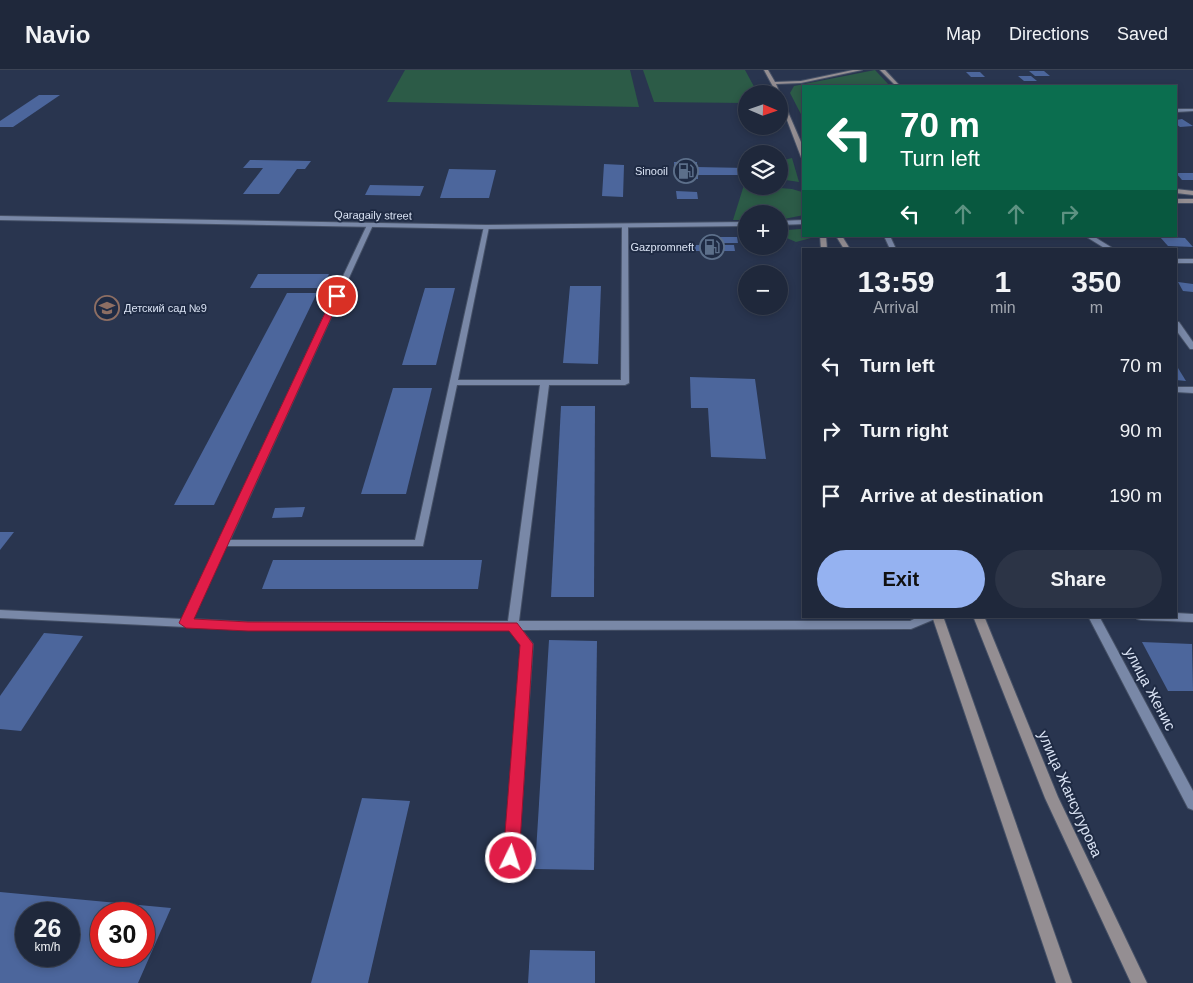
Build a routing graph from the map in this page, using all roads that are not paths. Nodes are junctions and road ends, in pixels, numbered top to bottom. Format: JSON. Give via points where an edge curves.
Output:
{"nodes":[{"id":1,"x":766,"y":70,"type":"edge"},
{"id":2,"x":860,"y":70,"type":"edge"},
{"id":3,"x":882,"y":70,"type":"edge"},
{"id":4,"x":774,"y":83,"type":"junction"},
{"id":5,"x":897,"y":85,"type":"edge"},
{"id":6,"x":1193,"y":110,"type":"edge"},
{"id":7,"x":1177,"y":111,"type":"edge"},
{"id":8,"x":802,"y":152,"type":"edge"},
{"id":9,"x":1177,"y":191,"type":"edge"},
{"id":10,"x":1193,"y":193,"type":"edge"},
{"id":11,"x":1177,"y":201,"type":"edge"},
{"id":12,"x":1193,"y":201,"type":"edge"},
{"id":13,"x":0,"y":218,"type":"edge"},
{"id":14,"x":802,"y":222,"type":"edge"},
{"id":15,"x":788,"y":223,"type":"edge"},
{"id":16,"x":738,"y":224,"type":"edge"},
{"id":17,"x":370,"y":225,"type":"junction"},
{"id":18,"x":625,"y":226,"type":"junction"},
{"id":19,"x":486,"y":227,"type":"junction"},
{"id":20,"x":840,"y":237,"type":"edge"},
{"id":21,"x":1090,"y":237,"type":"edge"},
{"id":22,"x":846,"y":248,"type":"edge"},
{"id":23,"x":1109,"y":248,"type":"edge"},
{"id":24,"x":1177,"y":261,"type":"edge"},
{"id":25,"x":1193,"y":261,"type":"edge"},
{"id":26,"x":1177,"y":325,"type":"edge"},
{"id":27,"x":1193,"y":348,"type":"edge"},
{"id":28,"x":453,"y":382,"type":"junction"},
{"id":29,"x":545,"y":382,"type":"junction"},
{"id":30,"x":1177,"y":389,"type":"edge"},
{"id":31,"x":1193,"y":390,"type":"edge"},
{"id":32,"x":223,"y":543,"type":"junction"},
{"id":33,"x":0,"y":614,"type":"edge"},
{"id":34,"x":1177,"y":617,"type":"edge"},
{"id":35,"x":927,"y":618,"type":"edge"},
{"id":36,"x":938,"y":618,"type":"edge"},
{"id":37,"x":979,"y":618,"type":"edge"},
{"id":38,"x":1094,"y":618,"type":"edge"},
{"id":39,"x":1193,"y":618,"type":"edge"},
{"id":40,"x":186,"y":623,"type":"junction"},
{"id":41,"x":513,"y":626,"type":"junction"},
{"id":42,"x":1193,"y":804,"type":"edge"},
{"id":43,"x":511,"y":858,"type":"dead end"},
{"id":44,"x":1064,"y":983,"type":"edge"},
{"id":45,"x":1139,"y":983,"type":"edge"}],
"edges":[{"from":1,"to":4,"type":"main road"},
{"from":2,"to":4,"type":"main road","via":[[801,82]]},
{"from":3,"to":5,"type":"main road"},
{"from":4,"to":8,"type":"main road"},
{"from":6,"to":7,"type":"street"},
{"from":9,"to":10,"type":"main road"},
{"from":11,"to":12,"type":"main road"},
{"from":13,"to":17,"type":"street","name":"Qaragaily street"},
{"from":14,"to":15,"type":"street"},
{"from":16,"to":18,"type":"street","name":"Qaragaily street"},
{"from":17,"to":19,"type":"street","name":"Qaragaily street"},
{"from":17,"to":32,"type":"street"},
{"from":18,"to":19,"type":"street","name":"Qaragaily street"},
{"from":18,"to":29,"type":"street","via":[[626,382]]},
{"from":19,"to":28,"type":"street"},
{"from":20,"to":22,"type":"main road"},
{"from":21,"to":23,"type":"street"},
{"from":24,"to":25,"type":"street"},
{"from":26,"to":27,"type":"street"},
{"from":28,"to":29,"type":"street"},
{"from":28,"to":32,"type":"street","via":[[419,544]]},
{"from":29,"to":41,"type":"street"},
{"from":30,"to":31,"type":"street"},
{"from":32,"to":40,"type":"street"},
{"from":33,"to":40,"type":"street"},
{"from":34,"to":39,"type":"street"},
{"from":35,"to":41,"type":"street","via":[[911,625]]},
{"from":36,"to":44,"type":"main road"},
{"from":37,"to":45,"type":"main road","name":"улица Жансугурова","via":[[1052,798]]},
{"from":38,"to":42,"type":"street","name":"улица Женис"},
{"from":40,"to":41,"type":"street"},
{"from":41,"to":43,"type":"street","via":[[527,644]]}]}
